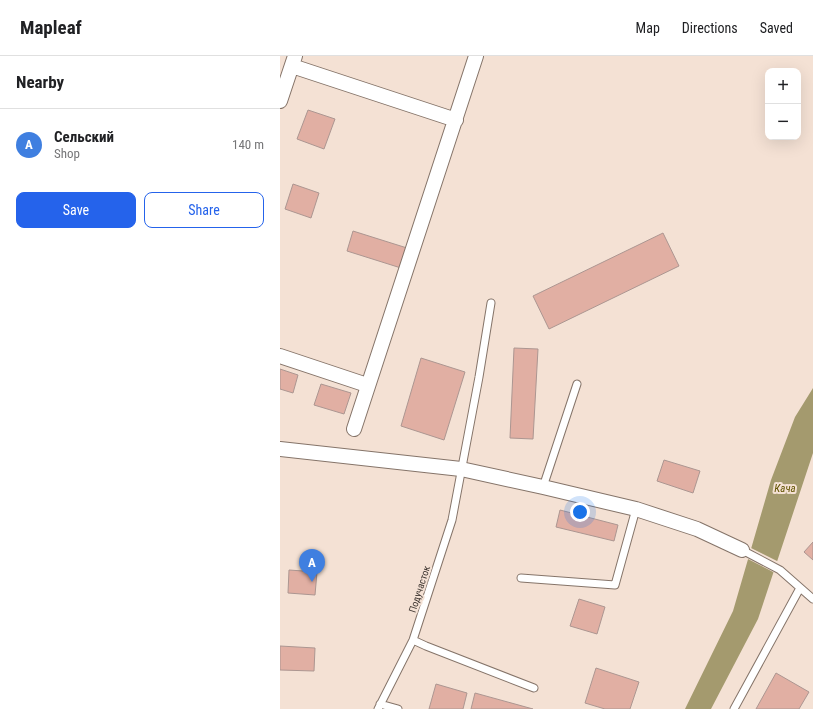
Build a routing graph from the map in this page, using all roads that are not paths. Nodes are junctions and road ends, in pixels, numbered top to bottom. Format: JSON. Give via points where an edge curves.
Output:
{"nodes":[{"id":1,"x":476,"y":56,"type":"edge"},
{"id":2,"x":293,"y":61,"type":"edge"},
{"id":3,"x":280,"y":101,"type":"edge"},
{"id":4,"x":456,"y":120,"type":"junction"},
{"id":5,"x":491,"y":303,"type":"dead end"},
{"id":6,"x":280,"y":356,"type":"edge"},
{"id":7,"x":368,"y":384,"type":"junction"},
{"id":8,"x":577,"y":384,"type":"dead end"},
{"id":9,"x":354,"y":429,"type":"dead end"},
{"id":10,"x":280,"y":449,"type":"edge"},
{"id":11,"x":461,"y":470,"type":"junction"},
{"id":12,"x":542,"y":487,"type":"junction"},
{"id":13,"x":636,"y":509,"type":"junction"},
{"id":14,"x":742,"y":550,"type":"joint"},
{"id":15,"x":521,"y":578,"type":"dead end"},
{"id":16,"x":800,"y":588,"type":"junction"},
{"id":17,"x":813,"y":599,"type":"edge"},
{"id":18,"x":413,"y":640,"type":"junction"},
{"id":19,"x":534,"y":688,"type":"dead end"},
{"id":20,"x":379,"y":706,"type":"edge"},
{"id":21,"x":398,"y":709,"type":"edge"},
{"id":22,"x":734,"y":709,"type":"edge"}],
"edges":[{"from":1,"to":4,"type":"street"},
{"from":2,"to":3,"type":"street"},
{"from":2,"to":4,"type":"street"},
{"from":4,"to":7,"type":"street"},
{"from":5,"to":11,"type":"lane","name":"Подучасток"},
{"from":6,"to":7,"type":"street"},
{"from":7,"to":9,"type":"street"},
{"from":8,"to":12,"type":"lane"},
{"from":10,"to":11,"type":"street"},
{"from":11,"to":12,"type":"street"},
{"from":11,"to":18,"type":"lane","name":"Подучасток","via":[[452,520]]},
{"from":12,"to":13,"type":"street"},
{"from":13,"to":14,"type":"street","via":[[697,529]]},
{"from":13,"to":15,"type":"lane","via":[[615,585]]},
{"from":14,"to":16,"type":"lane","via":[[780,570]]},
{"from":16,"to":17,"type":"lane"},
{"from":16,"to":22,"type":"lane"},
{"from":18,"to":19,"type":"lane"},
{"from":18,"to":20,"type":"lane","name":"Подучасток"},
{"from":20,"to":21,"type":"lane"}]}
